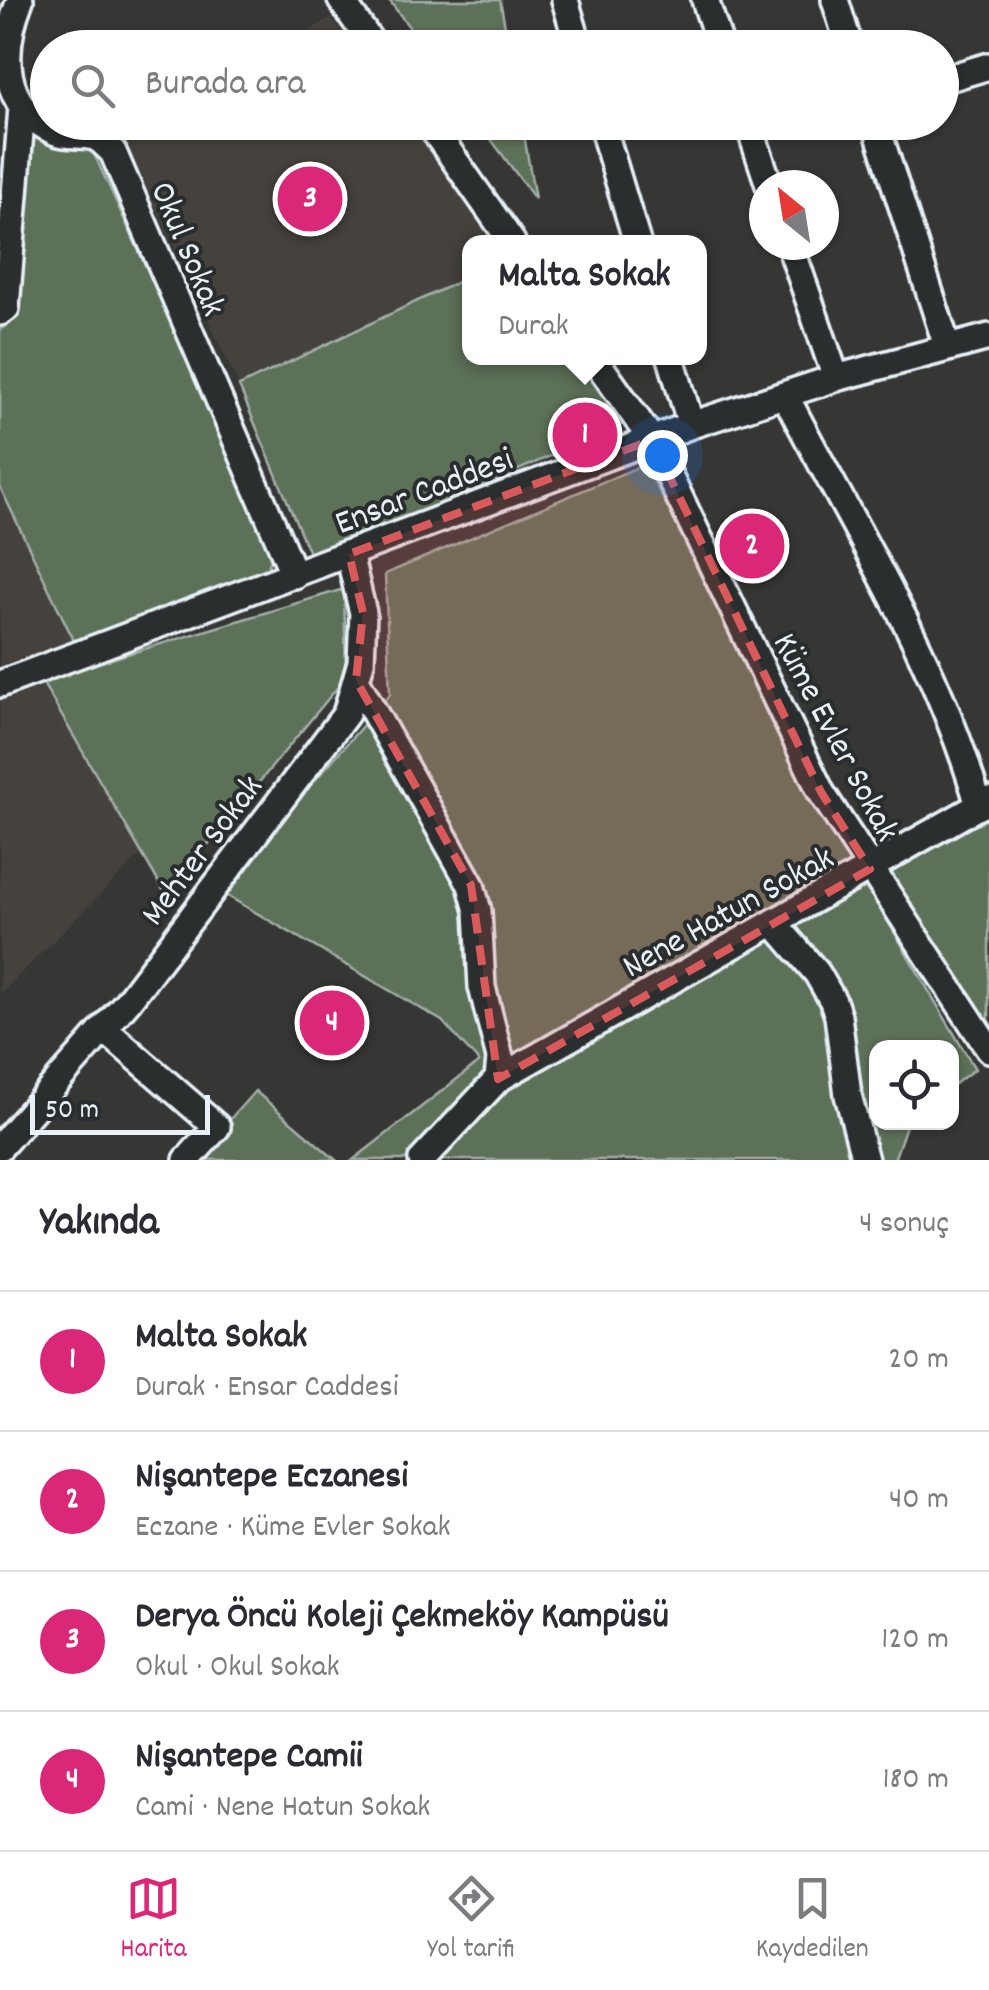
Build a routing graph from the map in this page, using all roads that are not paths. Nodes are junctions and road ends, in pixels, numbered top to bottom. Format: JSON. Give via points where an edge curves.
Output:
{"nodes":[{"id":1,"x":20,"y":0,"type":"edge"},
{"id":2,"x":341,"y":0,"type":"edge"},
{"id":3,"x":565,"y":0,"type":"edge"},
{"id":4,"x":705,"y":0,"type":"edge"},
{"id":5,"x":835,"y":0,"type":"edge"},
{"id":6,"x":362,"y":30,"type":"edge"},
{"id":7,"x":574,"y":30,"type":"edge"},
{"id":8,"x":716,"y":30,"type":"edge"},
{"id":9,"x":844,"y":30,"type":"edge"},
{"id":10,"x":989,"y":66,"type":"edge"},
{"id":11,"x":959,"y":75,"type":"edge"},
{"id":12,"x":22,"y":107,"type":"junction"},
{"id":13,"x":30,"y":119,"type":"edge"},
{"id":14,"x":99,"y":140,"type":"edge"},
{"id":15,"x":441,"y":140,"type":"edge"},
{"id":16,"x":606,"y":140,"type":"edge"},
{"id":17,"x":754,"y":140,"type":"edge"},
{"id":18,"x":880,"y":140,"type":"edge"},
{"id":19,"x":764,"y":170,"type":"edge"},
{"id":20,"x":507,"y":235,"type":"edge"},
{"id":21,"x":635,"y":235,"type":"edge"},
{"id":22,"x":795,"y":260,"type":"edge"},
{"id":23,"x":0,"y":312,"type":"edge"},
{"id":24,"x":989,"y":337,"type":"edge"},
{"id":25,"x":948,"y":346,"type":"junction"},
{"id":26,"x":599,"y":365,"type":"edge"},
{"id":27,"x":673,"y":365,"type":"edge"},
{"id":28,"x":836,"y":378,"type":"junction"},
{"id":29,"x":785,"y":394,"type":"junction"},
{"id":30,"x":691,"y":425,"type":"junction"},
{"id":31,"x":652,"y":440,"type":"junction"},
{"id":32,"x":349,"y":554,"type":"junction"},
{"id":33,"x":294,"y":575,"type":"junction"},
{"id":34,"x":356,"y":680,"type":"junction"},
{"id":35,"x":0,"y":684,"type":"edge"},
{"id":36,"x":984,"y":803,"type":"edge"},
{"id":37,"x":870,"y":869,"type":"junction"},
{"id":38,"x":774,"y":923,"type":"junction"},
{"id":39,"x":104,"y":1029,"type":"junction"},
{"id":40,"x":989,"y":1050,"type":"edge"},
{"id":41,"x":498,"y":1079,"type":"junction"},
{"id":42,"x":0,"y":1147,"type":"edge"},
{"id":43,"x":187,"y":1160,"type":"edge"},
{"id":44,"x":422,"y":1160,"type":"edge"},
{"id":45,"x":864,"y":1160,"type":"edge"}],
"edges":[{"from":1,"to":12,"type":"street","via":[[4,60]]},
{"from":2,"to":6,"type":"street"},
{"from":3,"to":7,"type":"street"},
{"from":4,"to":8,"type":"street"},
{"from":5,"to":9,"type":"street"},
{"from":10,"to":11,"type":"street"},
{"from":12,"to":13,"type":"street","name":"Okul Sokak"},
{"from":12,"to":23,"type":"street","via":[[6,308]]},
{"from":14,"to":33,"type":"street","name":"Okul Sokak","via":[[113,152]]},
{"from":15,"to":20,"type":"street"},
{"from":16,"to":21,"type":"street"},
{"from":17,"to":19,"type":"street"},
{"from":18,"to":25,"type":"street"},
{"from":22,"to":28,"type":"street"},
{"from":24,"to":25,"type":"street","name":"Ensar Caddesi"},
{"from":25,"to":28,"type":"street","name":"Ensar Caddesi"},
{"from":26,"to":31,"type":"street","name":"Küme Evler Sokak"},
{"from":27,"to":30,"type":"street"},
{"from":28,"to":29,"type":"street","name":"Ensar Caddesi"},
{"from":29,"to":30,"type":"street","name":"Ensar Caddesi"},
{"from":29,"to":36,"type":"street","via":[[936,684]]},
{"from":30,"to":31,"type":"street","name":"Ensar Caddesi"},
{"from":31,"to":32,"type":"street","name":"Ensar Caddesi"},
{"from":31,"to":37,"type":"street","name":"Küme Evler Sokak","via":[[821,792]]},
{"from":32,"to":33,"type":"street","name":"Ensar Caddesi"},
{"from":32,"to":34,"type":"street","name":"Mehter Sokak","via":[[363,613]]},
{"from":33,"to":35,"type":"street","name":"Ensar Caddesi"},
{"from":34,"to":39,"type":"street","name":"Mehter Sokak","via":[[346,714]]},
{"from":34,"to":41,"type":"street","via":[[471,885]]},
{"from":36,"to":37,"type":"street","name":"Nene Hatun Sokak"},
{"from":37,"to":38,"type":"street","name":"Nene Hatun Sokak"},
{"from":37,"to":40,"type":"street","name":"Küme Evler Sokak"},
{"from":38,"to":41,"type":"street","name":"Nene Hatun Sokak"},
{"from":38,"to":45,"type":"street","via":[[833,1002]]},
{"from":39,"to":42,"type":"street","name":"Mehter Sokak"},
{"from":39,"to":43,"type":"street","via":[[217,1127]]},
{"from":41,"to":44,"type":"street","name":"Nene Hatun Sokak"}]}
